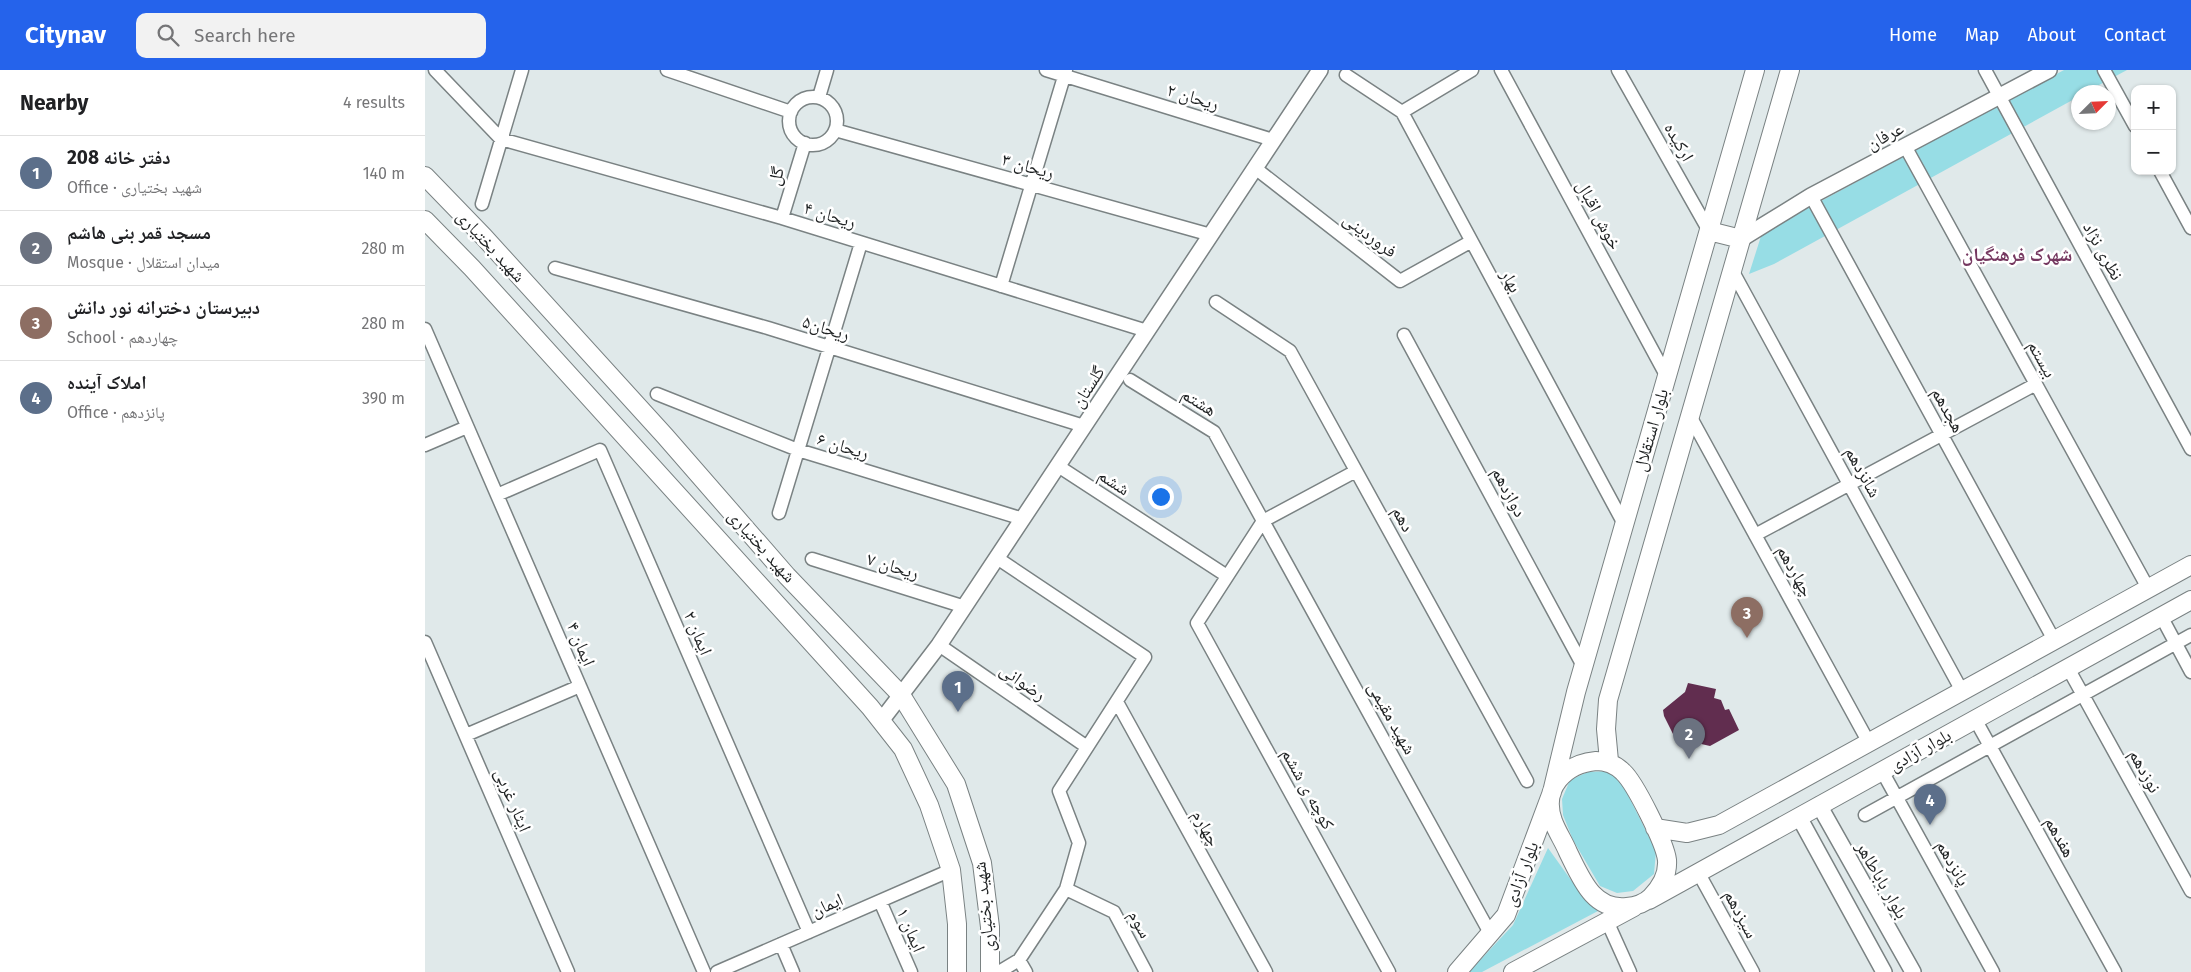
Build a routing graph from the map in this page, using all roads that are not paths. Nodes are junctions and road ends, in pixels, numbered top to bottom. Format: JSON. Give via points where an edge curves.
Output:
{"nodes":[{"id":1,"x":435,"y":70,"type":"edge"},
{"id":2,"x":522,"y":70,"type":"edge"},
{"id":3,"x":667,"y":70,"type":"edge"},
{"id":4,"x":827,"y":70,"type":"edge"},
{"id":5,"x":1046,"y":70,"type":"edge"},
{"id":6,"x":1320,"y":70,"type":"edge"},
{"id":7,"x":1472,"y":70,"type":"edge"},
{"id":8,"x":1501,"y":70,"type":"edge"},
{"id":9,"x":1618,"y":70,"type":"edge"},
{"id":10,"x":1790,"y":70,"type":"edge"},
{"id":11,"x":1985,"y":70,"type":"edge"},
{"id":12,"x":2049,"y":70,"type":"edge"},
{"id":13,"x":2104,"y":70,"type":"edge"},
{"id":14,"x":1065,"y":73,"type":"edge"},
{"id":15,"x":1346,"y":75,"type":"dead end"},
{"id":16,"x":1750,"y":75,"type":"edge"},
{"id":17,"x":1999,"y":96,"type":"junction"},
{"id":18,"x":819,"y":97,"type":"junction"},
{"id":19,"x":791,"y":112,"type":"junction"},
{"id":20,"x":1402,"y":112,"type":"junction"},
{"id":21,"x":2131,"y":119,"type":"edge"},
{"id":22,"x":835,"y":130,"type":"junction"},
{"id":23,"x":501,"y":139,"type":"junction"},
{"id":24,"x":1273,"y":140,"type":"junction"},
{"id":25,"x":805,"y":143,"type":"junction"},
{"id":26,"x":1905,"y":146,"type":"junction"},
{"id":27,"x":1255,"y":168,"type":"junction"},
{"id":28,"x":2162,"y":175,"type":"edge"},
{"id":29,"x":425,"y":176,"type":"edge"},
{"id":30,"x":1032,"y":185,"type":"junction"},
{"id":31,"x":1811,"y":196,"type":"junction"},
{"id":32,"x":482,"y":204,"type":"dead end"},
{"id":33,"x":781,"y":218,"type":"junction"},
{"id":34,"x":425,"y":220,"type":"edge"},
{"id":35,"x":2191,"y":228,"type":"edge"},
{"id":36,"x":1709,"y":231,"type":"junction"},
{"id":37,"x":1211,"y":235,"type":"junction"},
{"id":38,"x":1741,"y":239,"type":"junction"},
{"id":39,"x":1470,"y":242,"type":"junction"},
{"id":40,"x":861,"y":243,"type":"junction"},
{"id":41,"x":512,"y":268,"type":"junction"},
{"id":42,"x":555,"y":268,"type":"dead end"},
{"id":43,"x":1732,"y":270,"type":"junction"},
{"id":44,"x":1001,"y":286,"type":"junction"},
{"id":45,"x":492,"y":290,"type":"junction"},
{"id":46,"x":1216,"y":302,"type":"dead end"},
{"id":47,"x":425,"y":329,"type":"edge"},
{"id":48,"x":1147,"y":331,"type":"junction"},
{"id":49,"x":1404,"y":335,"type":"dead end"},
{"id":50,"x":829,"y":347,"type":"junction"},
{"id":51,"x":1667,"y":377,"type":"junction"},
{"id":52,"x":1130,"y":380,"type":"dead end"},
{"id":53,"x":2035,"y":384,"type":"junction"},
{"id":54,"x":657,"y":394,"type":"dead end"},
{"id":55,"x":1690,"y":416,"type":"junction"},
{"id":56,"x":1084,"y":426,"type":"junction"},
{"id":57,"x":467,"y":427,"type":"junction"},
{"id":58,"x":1942,"y":434,"type":"junction"},
{"id":59,"x":425,"y":445,"type":"edge"},
{"id":60,"x":2191,"y":448,"type":"edge"},
{"id":61,"x":798,"y":450,"type":"junction"},
{"id":62,"x":1058,"y":466,"type":"junction"},
{"id":63,"x":1356,"y":471,"type":"junction"},
{"id":64,"x":1849,"y":484,"type":"junction"},
{"id":65,"x":497,"y":495,"type":"junction"},
{"id":66,"x":779,"y":513,"type":"dead end"},
{"id":67,"x":1023,"y":519,"type":"junction"},
{"id":68,"x":1263,"y":521,"type":"junction"},
{"id":69,"x":1624,"y":524,"type":"junction"},
{"id":70,"x":1755,"y":535,"type":"junction"},
{"id":71,"x":997,"y":558,"type":"junction"},
{"id":72,"x":812,"y":559,"type":"dead end"},
{"id":73,"x":2191,"y":565,"type":"edge"},
{"id":74,"x":1227,"y":576,"type":"junction"},
{"id":75,"x":2148,"y":588,"type":"junction"},
{"id":76,"x":2191,"y":600,"type":"edge"},
{"id":77,"x":965,"y":607,"type":"junction"},
{"id":78,"x":2161,"y":616,"type":"junction"},
{"id":79,"x":2191,"y":635,"type":"edge"},
{"id":80,"x":2054,"y":640,"type":"junction"},
{"id":81,"x":425,"y":642,"type":"edge"},
{"id":82,"x":2175,"y":643,"type":"junction"},
{"id":83,"x":939,"y":645,"type":"junction"},
{"id":84,"x":1583,"y":666,"type":"junction"},
{"id":85,"x":2068,"y":668,"type":"junction"},
{"id":86,"x":2191,"y":672,"type":"edge"},
{"id":87,"x":580,"y":686,"type":"junction"},
{"id":88,"x":1963,"y":691,"type":"junction"},
{"id":89,"x":901,"y":695,"type":"junction"},
{"id":90,"x":2083,"y":695,"type":"junction"},
{"id":91,"x":1117,"y":702,"type":"junction"},
{"id":92,"x":1975,"y":719,"type":"junction"},
{"id":93,"x":881,"y":721,"type":"junction"},
{"id":94,"x":466,"y":736,"type":"junction"},
{"id":95,"x":1869,"y":743,"type":"junction"},
{"id":96,"x":1990,"y":746,"type":"junction"},
{"id":97,"x":1087,"y":747,"type":"junction"},
{"id":98,"x":1609,"y":762,"type":"junction"},
{"id":99,"x":1882,"y":771,"type":"junction"},
{"id":100,"x":1527,"y":781,"type":"dead end"},
{"id":101,"x":1552,"y":792,"type":"junction"},
{"id":102,"x":1897,"y":798,"type":"junction"},
{"id":103,"x":1819,"y":806,"type":"junction"},
{"id":104,"x":1865,"y":815,"type":"dead end"},
{"id":105,"x":1799,"y":817,"type":"junction"},
{"id":106,"x":1655,"y":828,"type":"junction"},
{"id":107,"x":951,"y":870,"type":"junction"},
{"id":108,"x":1698,"y":872,"type":"junction"},
{"id":109,"x":1066,"y":889,"type":"junction"},
{"id":110,"x":2191,"y":891,"type":"edge"},
{"id":111,"x":880,"y":901,"type":"junction"},
{"id":112,"x":1642,"y":903,"type":"junction"},
{"id":113,"x":1607,"y":921,"type":"junction"},
{"id":114,"x":809,"y":932,"type":"junction"},
{"id":115,"x":1490,"y":933,"type":"junction"},
{"id":116,"x":781,"y":944,"type":"junction"},
{"id":117,"x":1019,"y":960,"type":"junction"},
{"id":118,"x":568,"y":972,"type":"edge"},
{"id":119,"x":704,"y":972,"type":"edge"},
{"id":120,"x":717,"y":972,"type":"edge"},
{"id":121,"x":793,"y":972,"type":"edge"},
{"id":122,"x":911,"y":972,"type":"edge"},
{"id":123,"x":957,"y":972,"type":"edge"},
{"id":124,"x":990,"y":972,"type":"edge"},
{"id":125,"x":999,"y":972,"type":"edge"},
{"id":126,"x":1025,"y":972,"type":"edge"},
{"id":127,"x":1146,"y":972,"type":"edge"},
{"id":128,"x":1266,"y":972,"type":"edge"},
{"id":129,"x":1389,"y":972,"type":"edge"},
{"id":130,"x":1457,"y":972,"type":"edge"},
{"id":131,"x":1515,"y":972,"type":"edge"},
{"id":132,"x":1630,"y":972,"type":"edge"},
{"id":133,"x":1753,"y":972,"type":"edge"},
{"id":134,"x":1884,"y":972,"type":"edge"},
{"id":135,"x":1913,"y":972,"type":"edge"},
{"id":136,"x":1993,"y":972,"type":"edge"},
{"id":137,"x":2115,"y":972,"type":"edge"}],
"edges":[{"from":1,"to":23,"type":"street"},
{"from":2,"to":23,"type":"street"},
{"from":3,"to":19,"type":"street"},
{"from":4,"to":18,"type":"street"},
{"from":5,"to":14,"type":"street","name":"ریحان ۲"},
{"from":6,"to":24,"type":"street","name":"گلستان"},
{"from":7,"to":20,"type":"street"},
{"from":8,"to":51,"type":"street","name":"خوش اقبال"},
{"from":9,"to":36,"type":"street","name":"ارکیده"},
{"from":10,"to":38,"type":"main road","name":"بلوار استقلال"},
{"from":11,"to":17,"type":"street","name":"نظری نژاد"},
{"from":12,"to":17,"type":"street","name":"عرفان"},
{"from":13,"to":21,"type":"street"},
{"from":14,"to":24,"type":"street","name":"ریحان ۲"},
{"from":14,"to":30,"type":"street"},
{"from":15,"to":20,"type":"street","name":"بهار"},
{"from":16,"to":36,"type":"main road","name":"بلوار استقلال"},
{"from":17,"to":26,"type":"street","name":"عرفان"},
{"from":17,"to":60,"type":"street","name":"نظری نژاد"},
{"from":18,"to":19,"type":"street","via":[[805,98]]},
{"from":18,"to":22,"type":"street","via":[[835,110]]},
{"from":19,"to":25,"type":"street","via":[[790,127]]},
{"from":20,"to":39,"type":"street","name":"بهار"},
{"from":22,"to":25,"type":"street","via":[[832,137],[819,144]]},
{"from":22,"to":30,"type":"street","name":"ریحان ۳"},
{"from":23,"to":32,"type":"street"},
{"from":23,"to":33,"type":"street","name":"ریحان ۴"},
{"from":24,"to":27,"type":"street","name":"گلستان"},
{"from":25,"to":33,"type":"street","name":"گل"},
{"from":26,"to":31,"type":"street","name":"عرفان"},
{"from":26,"to":53,"type":"street","name":"بیستم"},
{"from":27,"to":37,"type":"street","name":"گلستان"},
{"from":27,"to":39,"type":"street","name":"فروردینی","via":[[1401,281]]},
{"from":28,"to":35,"type":"street"},
{"from":29,"to":41,"type":"main road","name":"شهید بختیاری"},
{"from":30,"to":37,"type":"street","name":"ریحان ۳"},
{"from":30,"to":44,"type":"street"},
{"from":31,"to":38,"type":"street","name":"عرفان"},
{"from":31,"to":58,"type":"street","name":"هجدهم"},
{"from":33,"to":40,"type":"street","name":"ریحان ۴"},
{"from":34,"to":45,"type":"main road","name":"شهید بختیاری"},
{"from":36,"to":38,"type":"main road"},
{"from":36,"to":51,"type":"main road","name":"بلوار استقلال"},
{"from":37,"to":48,"type":"street","name":"گلستان"},
{"from":38,"to":43,"type":"main road","name":"بلوار استقلال"},
{"from":39,"to":69,"type":"street","name":"بهار"},
{"from":40,"to":44,"type":"street","name":"ریحان ۴"},
{"from":40,"to":50,"type":"street"},
{"from":41,"to":45,"type":"main road"},
{"from":41,"to":89,"type":"main road","name":"شهید بختیاری","via":[[787,576]]},
{"from":42,"to":50,"type":"street","name":"ریحان۵"},
{"from":43,"to":55,"type":"main road","name":"بلوار استقلال"},
{"from":43,"to":64,"type":"street","name":"شانزدهم"},
{"from":44,"to":48,"type":"street","name":"ریحان ۴"},
{"from":45,"to":93,"type":"main road","name":"شهید بختیاری"},
{"from":46,"to":63,"type":"street","name":"دهم","via":[[1290,351]]},
{"from":47,"to":57,"type":"street","name":"ایمان ۴"},
{"from":48,"to":56,"type":"street","name":"گلستان"},
{"from":49,"to":84,"type":"street","name":"دوازدهم"},
{"from":50,"to":56,"type":"street","name":"ریحان۵"},
{"from":50,"to":61,"type":"street"},
{"from":51,"to":69,"type":"main road","name":"بلوار استقلال"},
{"from":52,"to":68,"type":"street","name":"هشتم","via":[[1214,432]]},
{"from":53,"to":58,"type":"street"},
{"from":53,"to":75,"type":"street","name":"بیستم"},
{"from":54,"to":61,"type":"street","name":"ریحان ۶"},
{"from":55,"to":70,"type":"street","name":"چهاردهم"},
{"from":55,"to":98,"type":"main road","name":"بلوار استقلال","via":[[1608,700]]},
{"from":56,"to":62,"type":"street","name":"گلستان"},
{"from":57,"to":59,"type":"street"},
{"from":57,"to":65,"type":"street","name":"ایمان ۴"},
{"from":58,"to":64,"type":"street"},
{"from":58,"to":80,"type":"street","name":"هجدهم"},
{"from":61,"to":66,"type":"street"},
{"from":61,"to":67,"type":"street","name":"ریحان ۶"},
{"from":62,"to":67,"type":"street","name":"گلستان"},
{"from":62,"to":74,"type":"street","name":"ششم"},
{"from":63,"to":68,"type":"street"},
{"from":63,"to":100,"type":"street","name":"دهم"},
{"from":64,"to":70,"type":"street"},
{"from":64,"to":88,"type":"street","name":"شانزدهم"},
{"from":65,"to":87,"type":"street","name":"ایمان ۴"},
{"from":65,"to":114,"type":"street","name":"ایمان ۲","via":[[599,450]]},
{"from":67,"to":71,"type":"street","name":"گلستان"},
{"from":68,"to":74,"type":"street"},
{"from":68,"to":115,"type":"street","name":"شهید مقیمی"},
{"from":69,"to":84,"type":"main road","name":"بلوار استقلال"},
{"from":70,"to":95,"type":"street","name":"چهاردهم"},
{"from":71,"to":77,"type":"street","name":"گلستان"},
{"from":71,"to":91,"type":"street","via":[[1145,657]]},
{"from":72,"to":77,"type":"street","name":"ریحان ۷"},
{"from":73,"to":75,"type":"main road","name":"بلوار آزادی"},
{"from":74,"to":129,"type":"street","name":"کوچه ی ششم","via":[[1197,623]]},
{"from":75,"to":80,"type":"main road","name":"بلوار آزادی"},
{"from":76,"to":78,"type":"main road","name":"بلوار آزادی"},
{"from":77,"to":83,"type":"street","name":"گلستان"},
{"from":78,"to":82,"type":"street"},
{"from":78,"to":85,"type":"main road","name":"بلوار آزادی"},
{"from":79,"to":82,"type":"street"},
{"from":80,"to":88,"type":"main road","name":"بلوار آزادی"},
{"from":81,"to":94,"type":"street","name":"ایثار غربی"},
{"from":82,"to":86,"type":"street"},
{"from":82,"to":90,"type":"street"},
{"from":83,"to":89,"type":"street","name":"گلستان"},
{"from":83,"to":97,"type":"street","name":"رضوانی"},
{"from":84,"to":101,"type":"main road","name":"بلوار استقلال"},
{"from":85,"to":90,"type":"street","name":"نوزدهم"},
{"from":85,"to":92,"type":"main road","name":"بلوار آزادی"},
{"from":87,"to":94,"type":"street"},
{"from":87,"to":119,"type":"street","name":"ایمان ۴"},
{"from":88,"to":95,"type":"main road","name":"بلوار آزادی"},
{"from":89,"to":93,"type":"street","name":"گلستان"},
{"from":89,"to":124,"type":"main road","name":"شهید بختیاری","via":[[956,784],[982,863],[990,927]]},
{"from":90,"to":96,"type":"street"},
{"from":90,"to":110,"type":"street","name":"نوزدهم"},
{"from":91,"to":97,"type":"street"},
{"from":91,"to":128,"type":"street","name":"چهارم"},
{"from":92,"to":96,"type":"street","name":"هفدهم"},
{"from":92,"to":99,"type":"main road","name":"بلوار آزادی"},
{"from":93,"to":107,"type":"main road","name":"شهید بختیاری","via":[[903,749],[929,805]]},
{"from":94,"to":118,"type":"street","name":"ایثار غربی"},
{"from":95,"to":106,"type":"main road","name":"بلوار آزادی","via":[[1719,825],[1687,832]]},
{"from":96,"to":102,"type":"street"},
{"from":96,"to":137,"type":"street","name":"هفدهم"},
{"from":97,"to":109,"type":"street","via":[[1059,791],[1079,843]]},
{"from":98,"to":101,"type":"main road","via":[[1582,762],[1569,769]]},
{"from":98,"to":106,"type":"main road","via":[[1632,782]]},
{"from":99,"to":102,"type":"street","name":"پانزدهم"},
{"from":99,"to":103,"type":"main road","name":"بلوار آزادی"},
{"from":101,"to":112,"type":"main road","via":[[1553,820],[1593,896],[1620,908]]},
{"from":101,"to":115,"type":"main road","name":"بلوار آزادی","via":[[1506,915]]},
{"from":102,"to":104,"type":"street"},
{"from":102,"to":136,"type":"street","name":"پانزدهم"},
{"from":103,"to":105,"type":"main road","name":"بلوار آزادی"},
{"from":103,"to":135,"type":"street","name":"بلوار باباطاهر"},
{"from":105,"to":108,"type":"main road","name":"بلوار آزادی"},
{"from":105,"to":134,"type":"street"},
{"from":106,"to":112,"type":"main road","via":[[1667,860],[1666,875],[1659,889]]},
{"from":107,"to":111,"type":"street","name":"ایمان"},
{"from":107,"to":123,"type":"main road","name":"شهید بختیاری","via":[[957,924]]},
{"from":108,"to":112,"type":"main road","name":"بلوار آزادی"},
{"from":108,"to":133,"type":"street","name":"سیزدهم"},
{"from":109,"to":117,"type":"street"},
{"from":109,"to":127,"type":"street","name":"سوم","via":[[1114,912]]},
{"from":111,"to":114,"type":"street","name":"ایمان"},
{"from":111,"to":122,"type":"street","name":"ایمان ۱"},
{"from":112,"to":113,"type":"main road","name":"بلوار آزادی"},
{"from":113,"to":131,"type":"main road","name":"بلوار آزادی"},
{"from":113,"to":132,"type":"street"},
{"from":114,"to":116,"type":"street","name":"ایمان"},
{"from":115,"to":130,"type":"main road","name":"بلوار آزادی"},
{"from":116,"to":120,"type":"street","name":"ایمان"},
{"from":116,"to":121,"type":"street"},
{"from":117,"to":125,"type":"street"},
{"from":117,"to":126,"type":"street"}]}
